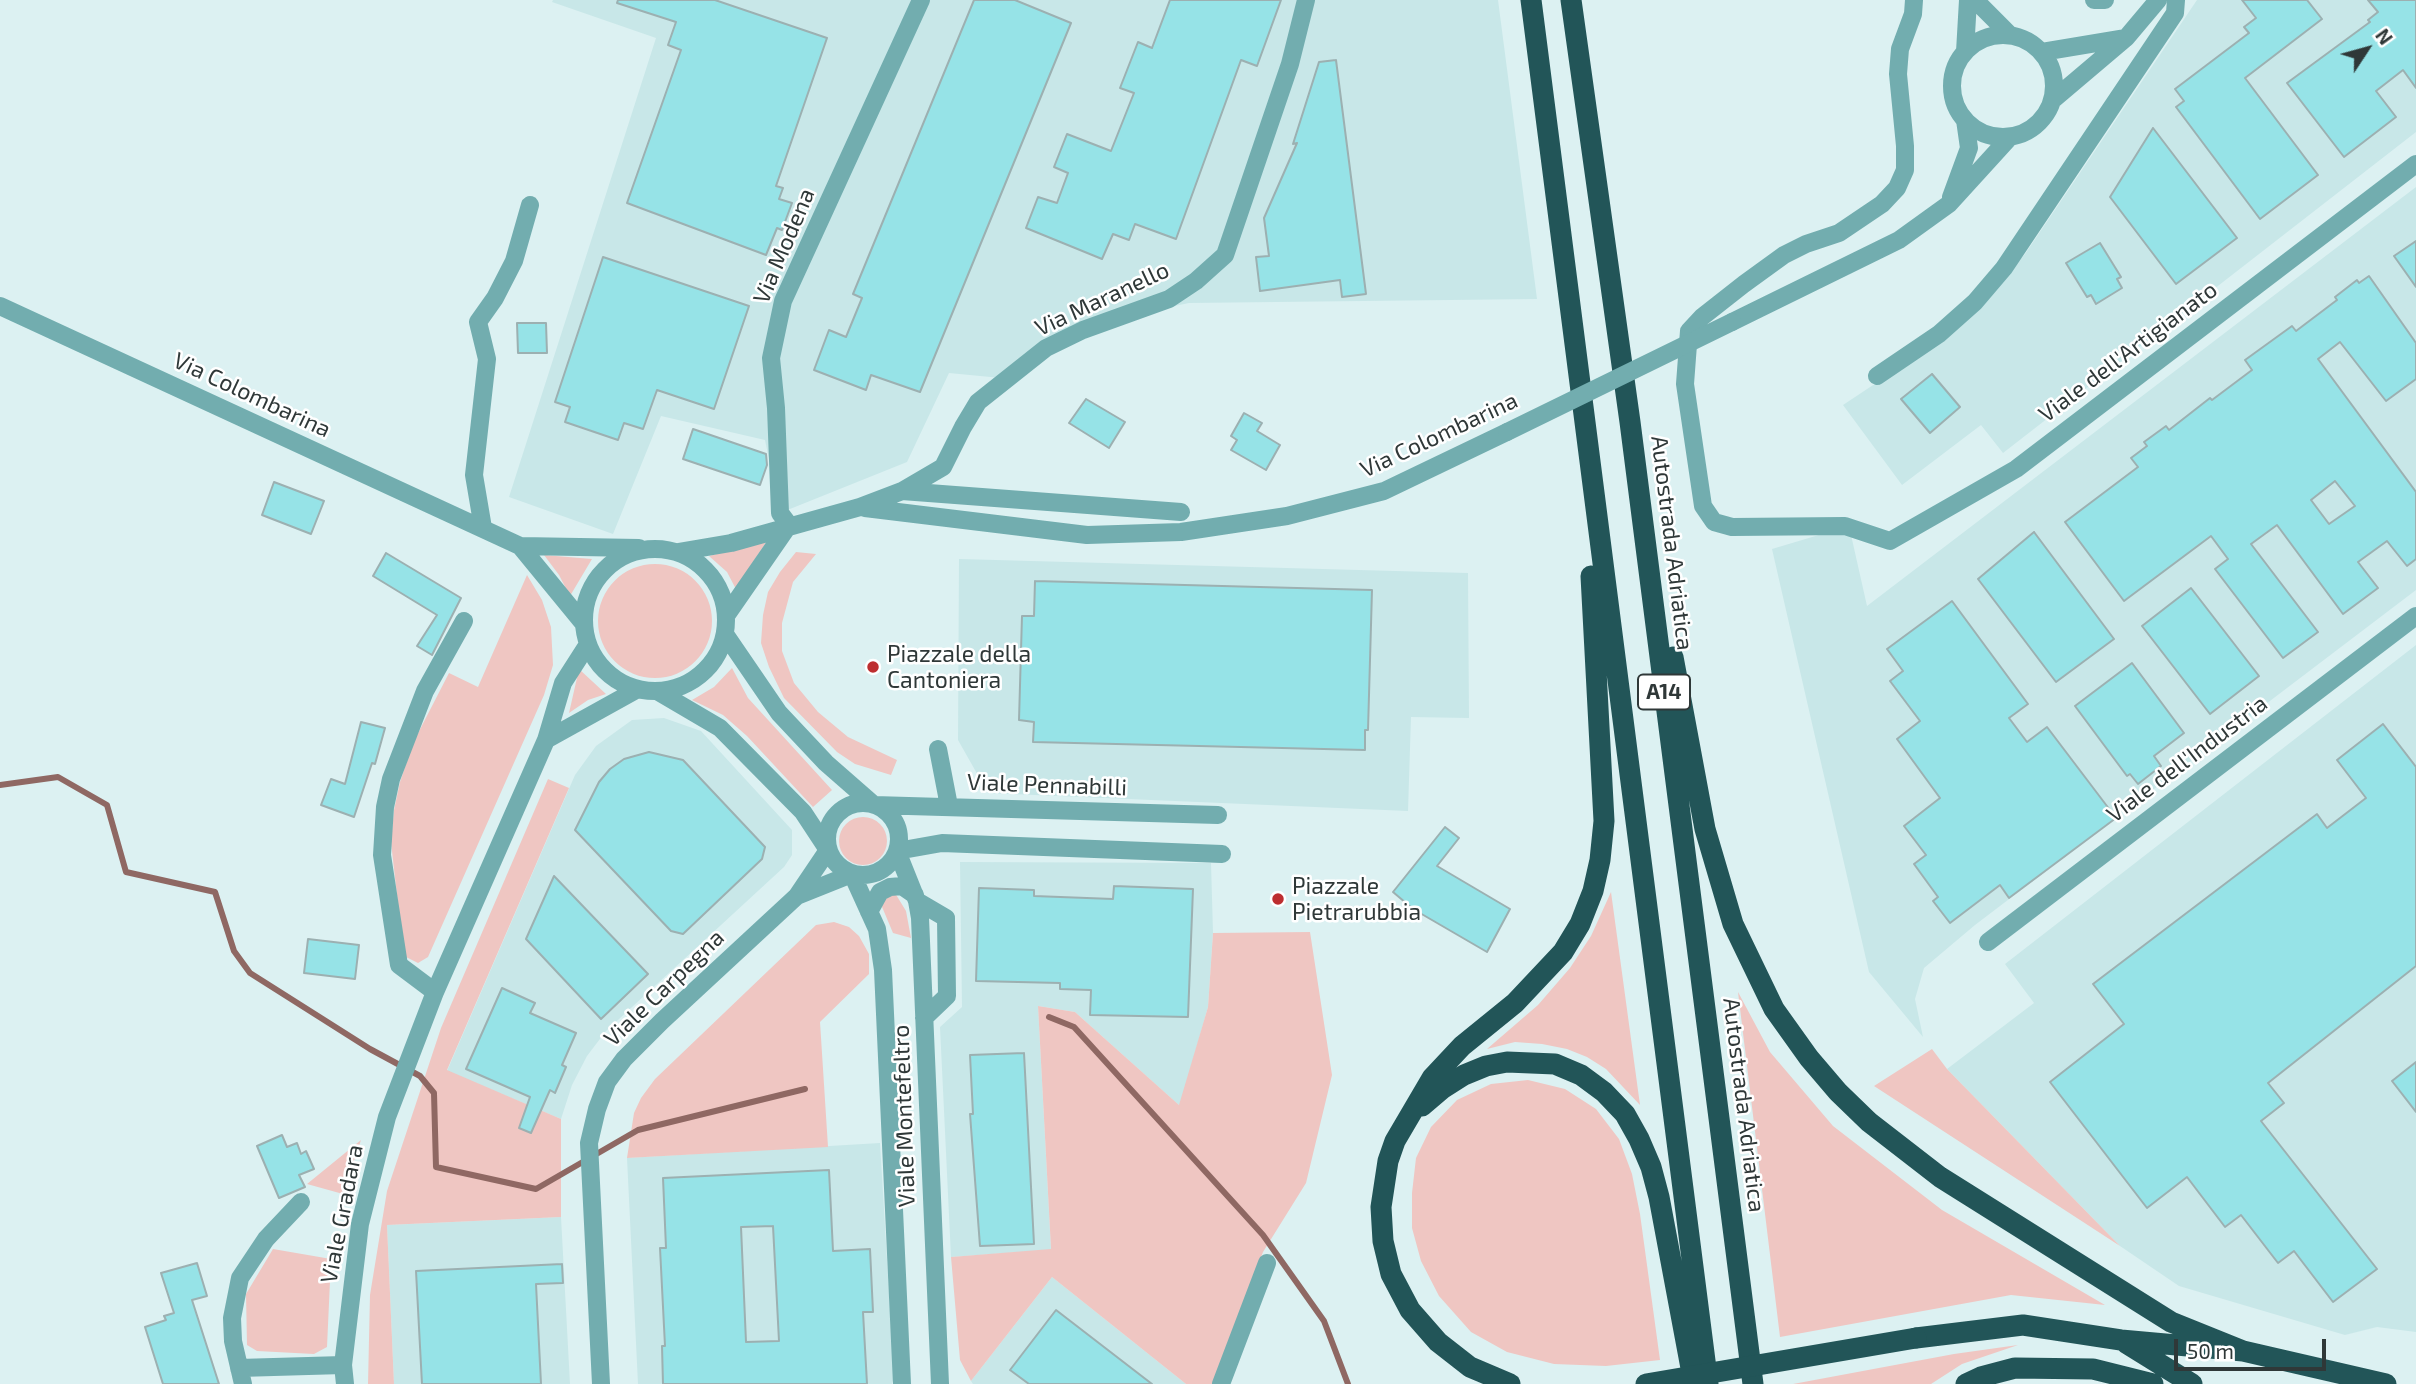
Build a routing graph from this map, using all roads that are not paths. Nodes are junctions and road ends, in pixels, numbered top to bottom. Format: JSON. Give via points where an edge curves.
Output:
{"nodes":[{"id":1,"x":921,"y":0,"type":"edge"},
{"id":2,"x":1306,"y":0,"type":"edge"},
{"id":3,"x":1531,"y":0,"type":"edge"},
{"id":4,"x":1571,"y":0,"type":"edge"},
{"id":5,"x":1914,"y":0,"type":"edge"},
{"id":6,"x":1968,"y":0,"type":"edge"},
{"id":7,"x":1975,"y":0,"type":"edge"},
{"id":8,"x":2094,"y":0,"type":"edge"},
{"id":9,"x":2105,"y":0,"type":"edge"},
{"id":10,"x":2158,"y":0,"type":"edge"},
{"id":11,"x":2176,"y":0,"type":"edge"},
{"id":12,"x":2010,"y":35,"type":"junction"},
{"id":13,"x":2126,"y":38,"type":"junction"},
{"id":14,"x":1965,"y":52,"type":"junction"},
{"id":15,"x":2042,"y":52,"type":"junction"},
{"id":16,"x":2054,"y":99,"type":"junction"},
{"id":17,"x":1965,"y":120,"type":"junction"},
{"id":18,"x":2010,"y":137,"type":"junction"},
{"id":19,"x":2416,"y":164,"type":"edge"},
{"id":20,"x":1949,"y":204,"type":"junction"},
{"id":21,"x":530,"y":205,"type":"dead end"},
{"id":22,"x":0,"y":306,"type":"edge"},
{"id":23,"x":1877,"y":376,"type":"dead end"},
{"id":24,"x":1630,"y":422,"type":"junction"},
{"id":25,"x":1584,"y":425,"type":"junction"},
{"id":26,"x":943,"y":467,"type":"joint"},
{"id":27,"x":902,"y":491,"type":"junction"},
{"id":28,"x":860,"y":507,"type":"junction"},
{"id":29,"x":1181,"y":512,"type":"dead end"},
{"id":30,"x":789,"y":525,"type":"junction"},
{"id":31,"x":483,"y":527,"type":"junction"},
{"id":32,"x":520,"y":546,"type":"junction"},
{"id":33,"x":654,"y":548,"type":"junction"},
{"id":34,"x":678,"y":552,"type":"junction"},
{"id":35,"x":2416,"y":615,"type":"edge"},
{"id":36,"x":726,"y":616,"type":"junction"},
{"id":37,"x":464,"y":621,"type":"dead end"},
{"id":38,"x":584,"y":625,"type":"junction"},
{"id":39,"x":725,"y":634,"type":"junction"},
{"id":40,"x":588,"y":644,"type":"junction"},
{"id":41,"x":638,"y":689,"type":"junction"},
{"id":42,"x":657,"y":691,"type":"junction"},
{"id":43,"x":546,"y":740,"type":"junction"},
{"id":44,"x":938,"y":749,"type":"dead end"},
{"id":45,"x":874,"y":805,"type":"junction"},
{"id":46,"x":949,"y":806,"type":"junction"},
{"id":47,"x":1218,"y":815,"type":"dead end"},
{"id":48,"x":828,"y":850,"type":"junction"},
{"id":49,"x":897,"y":851,"type":"junction"},
{"id":50,"x":1222,"y":854,"type":"dead end"},
{"id":51,"x":852,"y":874,"type":"junction"},
{"id":52,"x":797,"y":896,"type":"junction"},
{"id":53,"x":916,"y":898,"type":"junction"},
{"id":54,"x":869,"y":912,"type":"junction"},
{"id":55,"x":1988,"y":942,"type":"dead end"},
{"id":56,"x":435,"y":992,"type":"junction"},
{"id":57,"x":924,"y":1018,"type":"junction"},
{"id":58,"x":1407,"y":1119,"type":"junction"},
{"id":59,"x":301,"y":1202,"type":"dead end"},
{"id":60,"x":1267,"y":1263,"type":"dead end"},
{"id":61,"x":2121,"y":1340,"type":"junction"},
{"id":62,"x":2243,"y":1351,"type":"junction"},
{"id":63,"x":343,"y":1365,"type":"junction"},
{"id":64,"x":241,"y":1376,"type":"edge"},
{"id":65,"x":904,"y":1383,"type":"edge"},
{"id":66,"x":345,"y":1384,"type":"edge"},
{"id":67,"x":601,"y":1384,"type":"edge"},
{"id":68,"x":940,"y":1384,"type":"edge"},
{"id":69,"x":1221,"y":1384,"type":"edge"},
{"id":70,"x":1510,"y":1384,"type":"edge"},
{"id":71,"x":1646,"y":1384,"type":"edge"},
{"id":72,"x":1694,"y":1384,"type":"edge"},
{"id":73,"x":1707,"y":1384,"type":"edge"},
{"id":74,"x":1753,"y":1384,"type":"edge"},
{"id":75,"x":1966,"y":1384,"type":"edge"},
{"id":76,"x":2153,"y":1384,"type":"edge"},
{"id":77,"x":2192,"y":1384,"type":"edge"},
{"id":78,"x":2386,"y":1384,"type":"edge"}],
"edges":[{"from":1,"to":30,"type":"street","name":"Via Modena","via":[[783,301],[771,358],[779,513]]},
{"from":2,"to":26,"type":"street","name":"Via Maranello","via":[[1290,64],[1226,255],[1170,299],[1046,348],[978,402]]},
{"from":3,"to":25,"type":"highway","number":"A14"},
{"from":4,"to":24,"type":"highway","name":"Autostrada Adriatica","number":"A14"},
{"from":5,"to":19,"type":"street","name":"Viale dell'Artigianato","via":[[1900,49],[1905,170],[1897,188],[1839,233],[1784,255],[1689,331],[1685,384],[1703,506],[1714,522],[1732,527],[1845,526],[1890,541],[2016,469]]},
{"from":6,"to":14,"type":"street"},
{"from":7,"to":12,"type":"street"},
{"from":8,"to":9,"type":"street"},
{"from":10,"to":13,"type":"street"},
{"from":11,"to":23,"type":"street","via":[[2175,13],[2004,268],[1939,334]]},
{"from":12,"to":14,"type":"street","via":[[1985,38]]},
{"from":12,"to":15,"type":"street"},
{"from":13,"to":15,"type":"street"},
{"from":13,"to":16,"type":"street"},
{"from":14,"to":17,"type":"street","via":[[1952,86],[1953,99]]},
{"from":15,"to":16,"type":"street","via":[[2053,74]]},
{"from":16,"to":18,"type":"street","via":[[2033,129]]},
{"from":17,"to":18,"type":"street","via":[[1985,134]]},
{"from":17,"to":20,"type":"street","via":[[1969,148]]},
{"from":18,"to":20,"type":"street","name":"Via Colombarina"},
{"from":20,"to":28,"type":"street","name":"Via Colombarina","bridge":true,"via":[[1899,240],[1384,491],[1287,516],[1181,532],[1087,535]]},
{"from":21,"to":31,"type":"street","via":[[514,261],[478,322],[486,359],[474,475]]},
{"from":22,"to":31,"type":"street","name":"Via Colombarina"},
{"from":24,"to":62,"type":"highway","via":[[1705,829],[1733,924],[1774,1009],[1838,1092],[1940,1177],[2171,1322]]},
{"from":24,"to":74,"type":"highway","name":"Autostrada Adriatica","number":"A14"},
{"from":25,"to":58,"type":"highway","via":[[1604,821],[1593,891],[1563,952],[1515,1003],[1462,1045],[1432,1078]]},
{"from":25,"to":73,"type":"highway","number":"A14"},
{"from":26,"to":27,"type":"street","name":"Via Colombarina"},
{"from":27,"to":28,"type":"street","name":"Via Colombarina"},
{"from":27,"to":29,"type":"street","name":"Via Colombarina"},
{"from":28,"to":30,"type":"street","name":"Via Colombarina"},
{"from":30,"to":34,"type":"street","name":"Via Colombarina","via":[[731,543]]},
{"from":30,"to":36,"type":"street"},
{"from":31,"to":32,"type":"street","name":"Via Colombarina"},
{"from":32,"to":33,"type":"street","name":"Via Colombarina"},
{"from":32,"to":38,"type":"street","name":"Via Colombarina"},
{"from":33,"to":34,"type":"street"},
{"from":33,"to":38,"type":"street","via":[[631,552],[611,563],[595,580],[586,602]]},
{"from":34,"to":36,"type":"street","via":[[712,576]]},
{"from":35,"to":55,"type":"street","name":"Viale dell'Industria"},
{"from":36,"to":39,"type":"street"},
{"from":37,"to":56,"type":"street","via":[[425,691],[385,807],[382,855],[399,965]]},
{"from":38,"to":40,"type":"street"},
{"from":39,"to":42,"type":"street","via":[[716,657],[701,675],[680,687]]},
{"from":39,"to":45,"type":"street","via":[[779,713]]},
{"from":40,"to":41,"type":"street","via":[[600,665],[617,680]]},
{"from":40,"to":43,"type":"street","via":[[563,683]]},
{"from":41,"to":42,"type":"street"},
{"from":41,"to":43,"type":"street"},
{"from":42,"to":48,"type":"street","via":[[720,729],[803,812]]},
{"from":43,"to":56,"type":"street"},
{"from":44,"to":46,"type":"street"},
{"from":45,"to":46,"type":"street","name":"Viale Pennabilli"},
{"from":45,"to":48,"type":"street","via":[[851,804],[833,818],[826,839]]},
{"from":45,"to":49,"type":"street","via":[[898,828]]},
{"from":46,"to":47,"type":"street","name":"Viale Pennabilli"},
{"from":48,"to":51,"type":"street","via":[[833,861]]},
{"from":48,"to":52,"type":"street","name":"Viale Carpegna"},
{"from":49,"to":50,"type":"street","via":[[942,843]]},
{"from":49,"to":51,"type":"street","via":[[884,869],[863,876]]},
{"from":49,"to":53,"type":"street","name":"Viale Montefeltro"},
{"from":51,"to":52,"type":"street","name":"Viale Carpegna"},
{"from":51,"to":54,"type":"street","name":"Viale Montefeltro"},
{"from":52,"to":67,"type":"street","name":"Viale Carpegna","via":[[662,1020],[607,1082],[589,1143]]},
{"from":53,"to":54,"type":"street","via":[[902,886],[890,887],[880,892]]},
{"from":53,"to":57,"type":"street","name":"Viale Montefeltro"},
{"from":53,"to":57,"type":"street","via":[[946,918],[947,996]]},
{"from":54,"to":65,"type":"street","name":"Viale Montefeltro","via":[[877,929],[884,1120]]},
{"from":56,"to":63,"type":"street","name":"Viale Gradara","via":[[387,1117],[360,1224]]},
{"from":57,"to":68,"type":"street","name":"Viale Montefeltro"},
{"from":58,"to":70,"type":"highway","via":[[1388,1161],[1381,1208],[1391,1274],[1410,1310],[1437,1342],[1470,1367]]},
{"from":58,"to":72,"type":"highway","via":[[1464,1075],[1507,1062],[1555,1064],[1604,1092],[1625,1114],[1651,1167]]},
{"from":59,"to":64,"type":"street","via":[[266,1239],[240,1278],[232,1318]]},
{"from":60,"to":69,"type":"street"},
{"from":61,"to":62,"type":"highway"},
{"from":61,"to":71,"type":"highway","bridge":true,"via":[[2023,1325],[1916,1338]]},
{"from":61,"to":77,"type":"highway"},
{"from":62,"to":78,"type":"highway"},
{"from":63,"to":64,"type":"street"},
{"from":63,"to":66,"type":"street","name":"Viale Gradara"},
{"from":75,"to":76,"type":"highway","via":[[2015,1368],[2093,1369]]}]}
